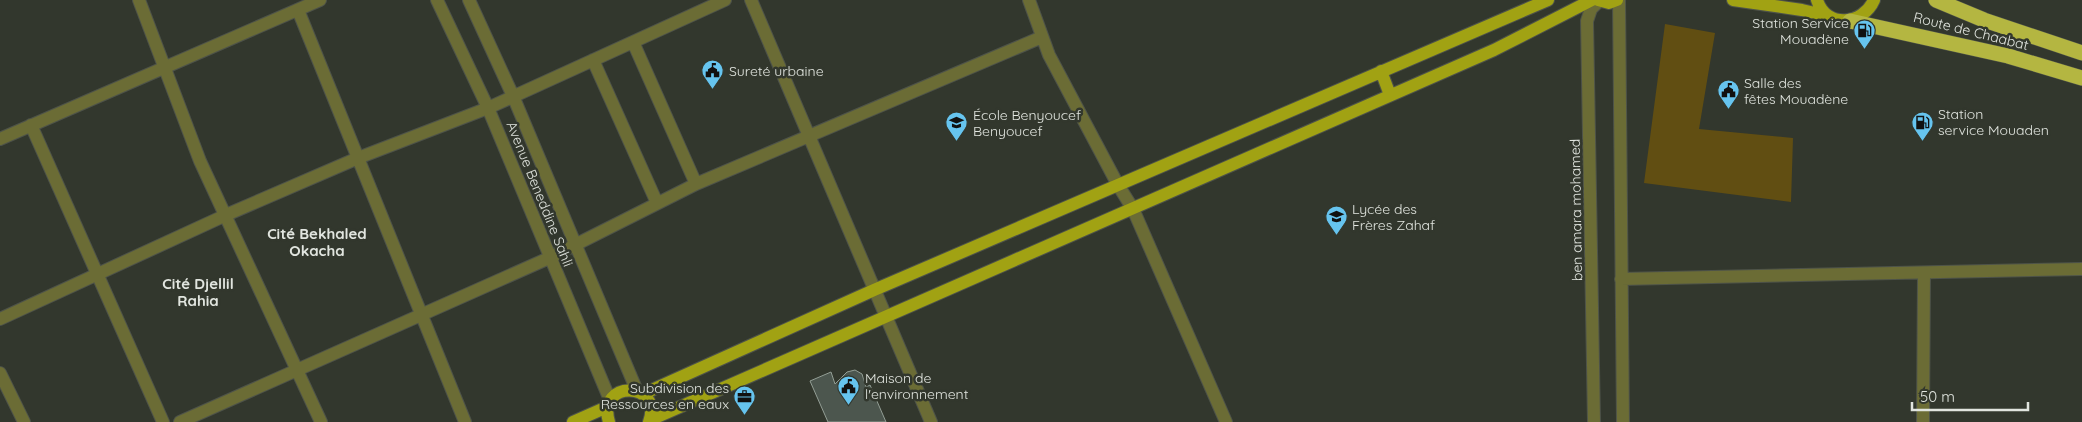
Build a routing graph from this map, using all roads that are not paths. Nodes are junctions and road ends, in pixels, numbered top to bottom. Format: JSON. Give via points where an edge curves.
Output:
{"nodes":[{"id":1,"x":139,"y":0,"type":"edge"},
{"id":2,"x":320,"y":0,"type":"edge"},
{"id":3,"x":437,"y":0,"type":"edge"},
{"id":4,"x":469,"y":0,"type":"edge"},
{"id":5,"x":725,"y":0,"type":"edge"},
{"id":6,"x":751,"y":0,"type":"edge"},
{"id":7,"x":1030,"y":0,"type":"edge"},
{"id":8,"x":1548,"y":0,"type":"edge"},
{"id":9,"x":1592,"y":0,"type":"edge"},
{"id":10,"x":1598,"y":0,"type":"edge"},
{"id":11,"x":1618,"y":0,"type":"edge"},
{"id":12,"x":1734,"y":0,"type":"edge"},
{"id":13,"x":1817,"y":0,"type":"edge"},
{"id":14,"x":1874,"y":0,"type":"edge"},
{"id":15,"x":1936,"y":0,"type":"edge"},
{"id":16,"x":298,"y":10,"type":"junction"},
{"id":17,"x":1828,"y":16,"type":"junction"},
{"id":18,"x":1850,"y":21,"type":"junction"},
{"id":19,"x":1042,"y":37,"type":"junction"},
{"id":20,"x":633,"y":42,"type":"junction"},
{"id":21,"x":2082,"y":53,"type":"edge"},
{"id":22,"x":593,"y":60,"type":"junction"},
{"id":23,"x":164,"y":67,"type":"junction"},
{"id":24,"x":1381,"y":71,"type":"junction"},
{"id":25,"x":2082,"y":78,"type":"edge"},
{"id":26,"x":1390,"y":95,"type":"junction"},
{"id":27,"x":514,"y":96,"type":"junction"},
{"id":28,"x":488,"y":108,"type":"junction"},
{"id":29,"x":32,"y":125,"type":"junction"},
{"id":30,"x":810,"y":137,"type":"junction"},
{"id":31,"x":0,"y":139,"type":"edge"},
{"id":32,"x":358,"y":158,"type":"junction"},
{"id":33,"x":696,"y":184,"type":"junction"},
{"id":34,"x":1118,"y":185,"type":"junction"},
{"id":35,"x":657,"y":203,"type":"junction"},
{"id":36,"x":1133,"y":209,"type":"junction"},
{"id":37,"x":226,"y":215,"type":"junction"},
{"id":38,"x":576,"y":244,"type":"junction"},
{"id":39,"x":549,"y":258,"type":"junction"},
{"id":40,"x":2082,"y":269,"type":"edge"},
{"id":41,"x":1924,"y":273,"type":"junction"},
{"id":42,"x":97,"y":274,"type":"junction"},
{"id":43,"x":1622,"y":279,"type":"junction"},
{"id":44,"x":874,"y":290,"type":"junction"},
{"id":45,"x":421,"y":315,"type":"junction"},
{"id":46,"x":886,"y":318,"type":"junction"},
{"id":47,"x":0,"y":319,"type":"edge"},
{"id":48,"x":297,"y":370,"type":"junction"},
{"id":49,"x":0,"y":372,"type":"edge"},
{"id":50,"x":640,"y":393,"type":"junction"},
{"id":51,"x":609,"y":404,"type":"junction"},
{"id":52,"x":650,"y":421,"type":"edge"},
{"id":53,"x":24,"y":422,"type":"edge"},
{"id":54,"x":163,"y":422,"type":"edge"},
{"id":55,"x":180,"y":422,"type":"edge"},
{"id":56,"x":320,"y":422,"type":"edge"},
{"id":57,"x":465,"y":422,"type":"edge"},
{"id":58,"x":573,"y":422,"type":"edge"},
{"id":59,"x":610,"y":422,"type":"edge"},
{"id":60,"x":931,"y":422,"type":"edge"},
{"id":61,"x":1226,"y":422,"type":"edge"},
{"id":62,"x":1594,"y":422,"type":"edge"},
{"id":63,"x":1623,"y":422,"type":"edge"},
{"id":64,"x":1923,"y":422,"type":"edge"}],
"edges":[{"from":1,"to":23,"type":"street"},
{"from":2,"to":16,"type":"street"},
{"from":3,"to":28,"type":"street","name":"Avenue Beneddine Sahli"},
{"from":4,"to":27,"type":"street","name":"Avenue Beneddine Sahli"},
{"from":5,"to":20,"type":"street"},
{"from":6,"to":30,"type":"street"},
{"from":7,"to":19,"type":"street"},
{"from":8,"to":24,"type":"main road"},
{"from":9,"to":26,"type":"main road","via":[[1494,50]]},
{"from":10,"to":11,"type":"main road","via":[[1609,3]]},
{"from":10,"to":62,"type":"street","name":"ben amara mohamed","via":[[1587,21]]},
{"from":11,"to":43,"type":"street"},
{"from":12,"to":17,"type":"main road"},
{"from":13,"to":17,"type":"main road"},
{"from":14,"to":18,"type":"main road","via":[[1864,14]]},
{"from":15,"to":21,"type":"highway","name":"Route de Chaabat"},
{"from":16,"to":23,"type":"street"},
{"from":16,"to":32,"type":"street"},
{"from":17,"to":18,"type":"main road"},
{"from":18,"to":25,"type":"highway","name":"Route de Chaabat","via":[[2008,56]]},
{"from":19,"to":30,"type":"street"},
{"from":19,"to":34,"type":"street"},
{"from":20,"to":22,"type":"street"},
{"from":20,"to":33,"type":"street"},
{"from":22,"to":27,"type":"street"},
{"from":22,"to":35,"type":"street"},
{"from":23,"to":29,"type":"street"},
{"from":23,"to":37,"type":"street","via":[[200,161]]},
{"from":24,"to":26,"type":"main road"},
{"from":24,"to":34,"type":"main road"},
{"from":26,"to":36,"type":"main road"},
{"from":27,"to":28,"type":"street"},
{"from":27,"to":38,"type":"street","name":"Avenue Beneddine Sahli"},
{"from":28,"to":32,"type":"street"},
{"from":28,"to":39,"type":"street","name":"Avenue Beneddine Sahli"},
{"from":29,"to":31,"type":"street"},
{"from":29,"to":42,"type":"street"},
{"from":30,"to":33,"type":"street"},
{"from":30,"to":44,"type":"street"},
{"from":32,"to":37,"type":"street"},
{"from":32,"to":45,"type":"street"},
{"from":33,"to":35,"type":"street"},
{"from":34,"to":36,"type":"street"},
{"from":34,"to":44,"type":"main road"},
{"from":35,"to":38,"type":"street"},
{"from":36,"to":46,"type":"main road"},
{"from":36,"to":61,"type":"street"},
{"from":37,"to":42,"type":"street"},
{"from":37,"to":48,"type":"street"},
{"from":38,"to":39,"type":"street"},
{"from":38,"to":50,"type":"street","name":"Avenue Beneddine Sahli"},
{"from":39,"to":45,"type":"street"},
{"from":39,"to":51,"type":"street","name":"Avenue Beneddine Sahli"},
{"from":40,"to":41,"type":"street"},
{"from":41,"to":43,"type":"street"},
{"from":41,"to":64,"type":"street"},
{"from":42,"to":47,"type":"street"},
{"from":42,"to":54,"type":"street"},
{"from":43,"to":63,"type":"street"},
{"from":44,"to":46,"type":"street"},
{"from":44,"to":50,"type":"main road"},
{"from":45,"to":48,"type":"street"},
{"from":45,"to":57,"type":"street"},
{"from":46,"to":52,"type":"main road"},
{"from":46,"to":60,"type":"street"},
{"from":48,"to":55,"type":"street"},
{"from":48,"to":56,"type":"street"},
{"from":49,"to":53,"type":"street"},
{"from":50,"to":51,"type":"main road","via":[[622,391]]},
{"from":50,"to":52,"type":"main road","via":[[651,406]]},
{"from":51,"to":58,"type":"main road"},
{"from":51,"to":59,"type":"main road"}]}
